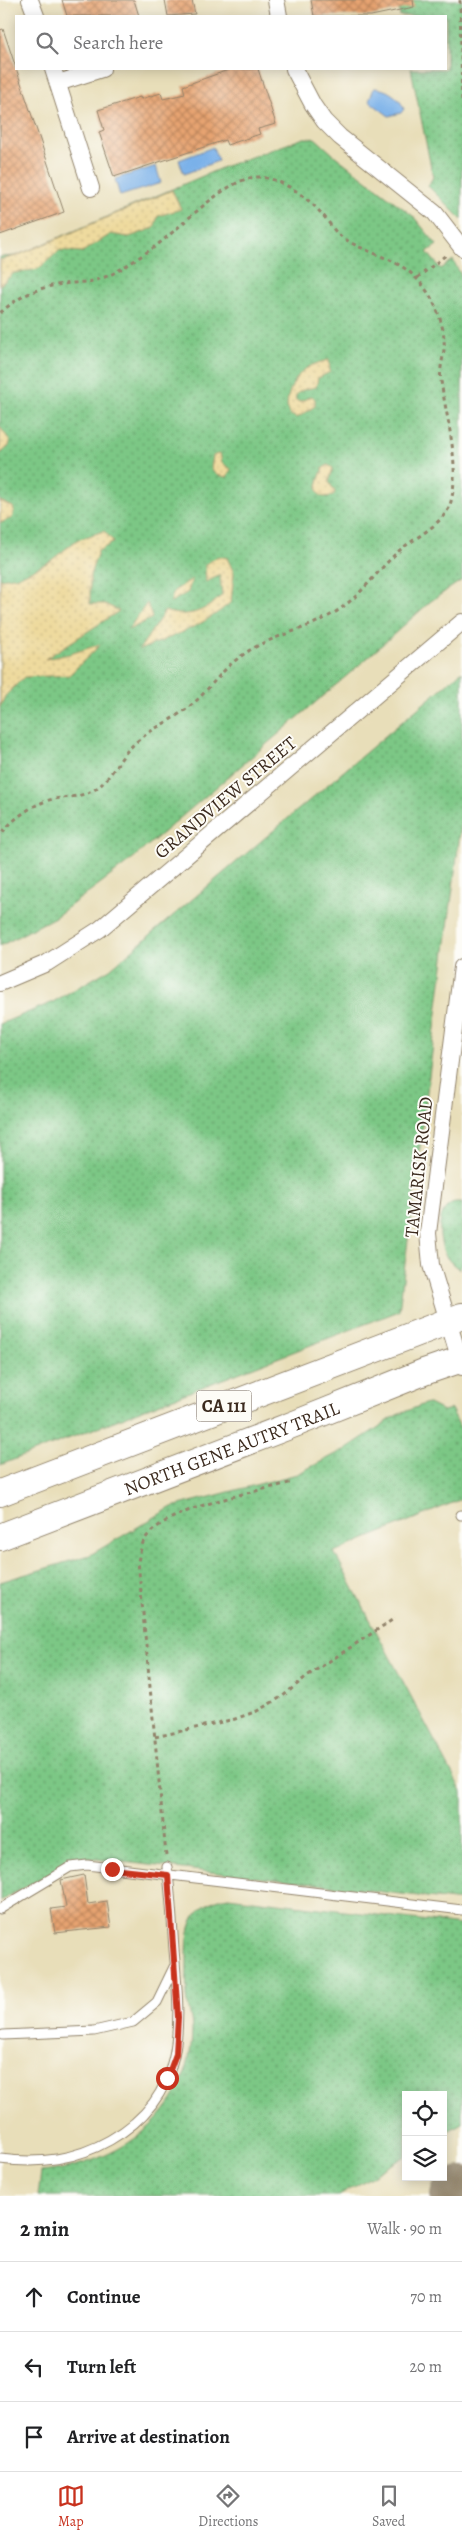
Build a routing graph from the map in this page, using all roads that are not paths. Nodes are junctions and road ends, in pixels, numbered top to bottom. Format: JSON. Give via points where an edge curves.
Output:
{"nodes":[{"id":1,"x":30,"y":0,"type":"edge"},
{"id":2,"x":276,"y":0,"type":"edge"},
{"id":3,"x":36,"y":15,"type":"edge"},
{"id":4,"x":279,"y":15,"type":"edge"},
{"id":5,"x":95,"y":70,"type":"edge"},
{"id":6,"x":295,"y":70,"type":"edge"},
{"id":7,"x":56,"y":76,"type":"edge"},
{"id":8,"x":91,"y":188,"type":"dead end"},
{"id":9,"x":455,"y":251,"type":"edge"},
{"id":10,"x":462,"y":622,"type":"edge"},
{"id":11,"x":462,"y":967,"type":"edge"},
{"id":12,"x":0,"y":983,"type":"edge"},
{"id":13,"x":455,"y":1319,"type":"edge"},
{"id":14,"x":461,"y":1362,"type":"edge"},
{"id":15,"x":0,"y":1493,"type":"edge"},
{"id":16,"x":0,"y":1536,"type":"edge"},
{"id":17,"x":167,"y":1871,"type":"junction"},
{"id":18,"x":0,"y":1909,"type":"edge"},
{"id":19,"x":462,"y":1910,"type":"edge"},
{"id":20,"x":175,"y":1964,"type":"junction"},
{"id":21,"x":3,"y":2036,"type":"dead end"},
{"id":22,"x":0,"y":2159,"type":"edge"}],
"edges":[{"from":1,"to":3,"type":"street"},
{"from":2,"to":4,"type":"street"},
{"from":5,"to":7,"type":"street"},
{"from":6,"to":9,"type":"street","via":[[313,105],[340,137],[435,213]]},
{"from":7,"to":8,"type":"street"},
{"from":10,"to":12,"type":"street","name":"GRANDVIEW STREET","via":[[100,929],[47,963]]},
{"from":11,"to":13,"type":"street","name":"TAMARISK ROAD","via":[[428,1233],[431,1265]]},
{"from":13,"to":14,"type":"street","name":"TAMARISK ROAD"},
{"from":13,"to":15,"type":"main road","number":"CA 111"},
{"from":14,"to":16,"type":"main road","name":"NORTH GENE AUTRY TRAIL","number":"CA 111","via":[[424,1372]]},
{"from":17,"to":18,"type":"lane","via":[[78,1865]]},
{"from":17,"to":19,"type":"lane"},
{"from":17,"to":20,"type":"lane"},
{"from":20,"to":21,"type":"lane","via":[[157,2002],[134,2022],[94,2031]]},
{"from":20,"to":22,"type":"lane","via":[[176,2054],[156,2102],[140,2120],[90,2151],[59,2160],[24,2162]]}]}
